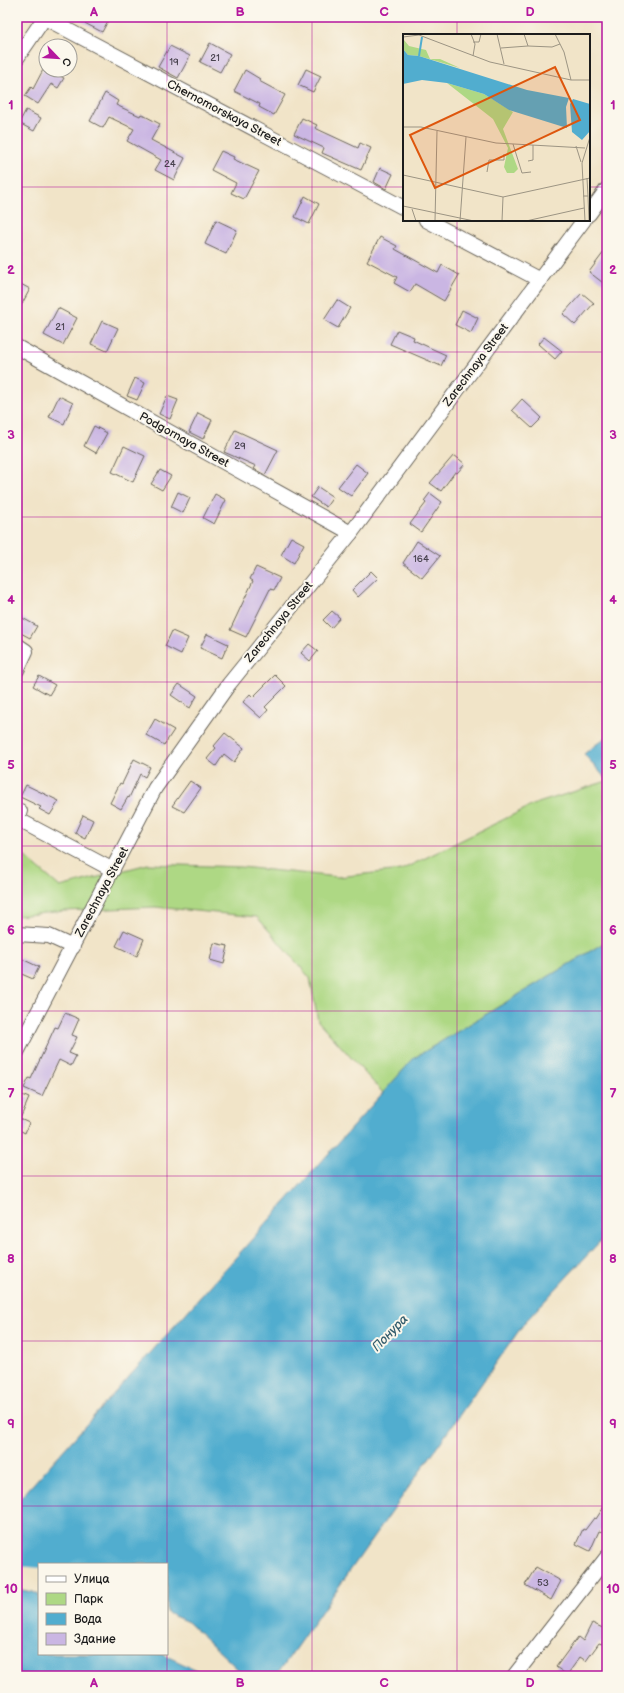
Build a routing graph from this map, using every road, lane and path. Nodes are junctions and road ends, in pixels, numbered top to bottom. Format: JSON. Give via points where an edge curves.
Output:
{"nodes":[{"id":1,"x":44,"y":17,"type":"edge"},
{"id":2,"x":17,"y":58,"type":"edge"},
{"id":3,"x":607,"y":189,"type":"edge"},
{"id":4,"x":403,"y":207,"type":"edge"},
{"id":5,"x":590,"y":213,"type":"edge"},
{"id":6,"x":428,"y":221,"type":"edge"},
{"id":7,"x":583,"y":221,"type":"edge"},
{"id":8,"x":540,"y":280,"type":"junction"},
{"id":9,"x":17,"y":347,"type":"edge"},
{"id":10,"x":351,"y":533,"type":"junction"},
{"id":11,"x":17,"y":645,"type":"edge"},
{"id":12,"x":17,"y":670,"type":"edge"},
{"id":13,"x":18,"y":816,"type":"edge"},
{"id":14,"x":113,"y":870,"type":"junction"},
{"id":15,"x":17,"y":934,"type":"edge"},
{"id":16,"x":73,"y":947,"type":"junction"},
{"id":17,"x":17,"y":1052,"type":"edge"},
{"id":18,"x":607,"y":1557,"type":"edge"},
{"id":19,"x":514,"y":1676,"type":"edge"}],
"edges":[{"from":1,"to":2,"type":"street"},
{"from":1,"to":4,"type":"street","name":"Chernomorskaya Street"},
{"from":3,"to":5,"type":"street"},
{"from":6,"to":8,"type":"street"},
{"from":7,"to":8,"type":"street","name":"Zarechnaya Street"},
{"from":8,"to":10,"type":"street","name":"Zarechnaya Street"},
{"from":9,"to":10,"type":"street","name":"Podgornaya Street"},
{"from":10,"to":14,"type":"street","name":"Zarechnaya Street","via":[[229,684],[156,788]]},
{"from":11,"to":12,"type":"street","via":[[26,651]]},
{"from":13,"to":14,"type":"street"},
{"from":14,"to":16,"type":"street","name":"Zarechnaya Street"},
{"from":15,"to":16,"type":"street","via":[[49,936]]},
{"from":16,"to":17,"type":"street","name":"Zarechnaya Street"},
{"from":18,"to":19,"type":"street"}]}
